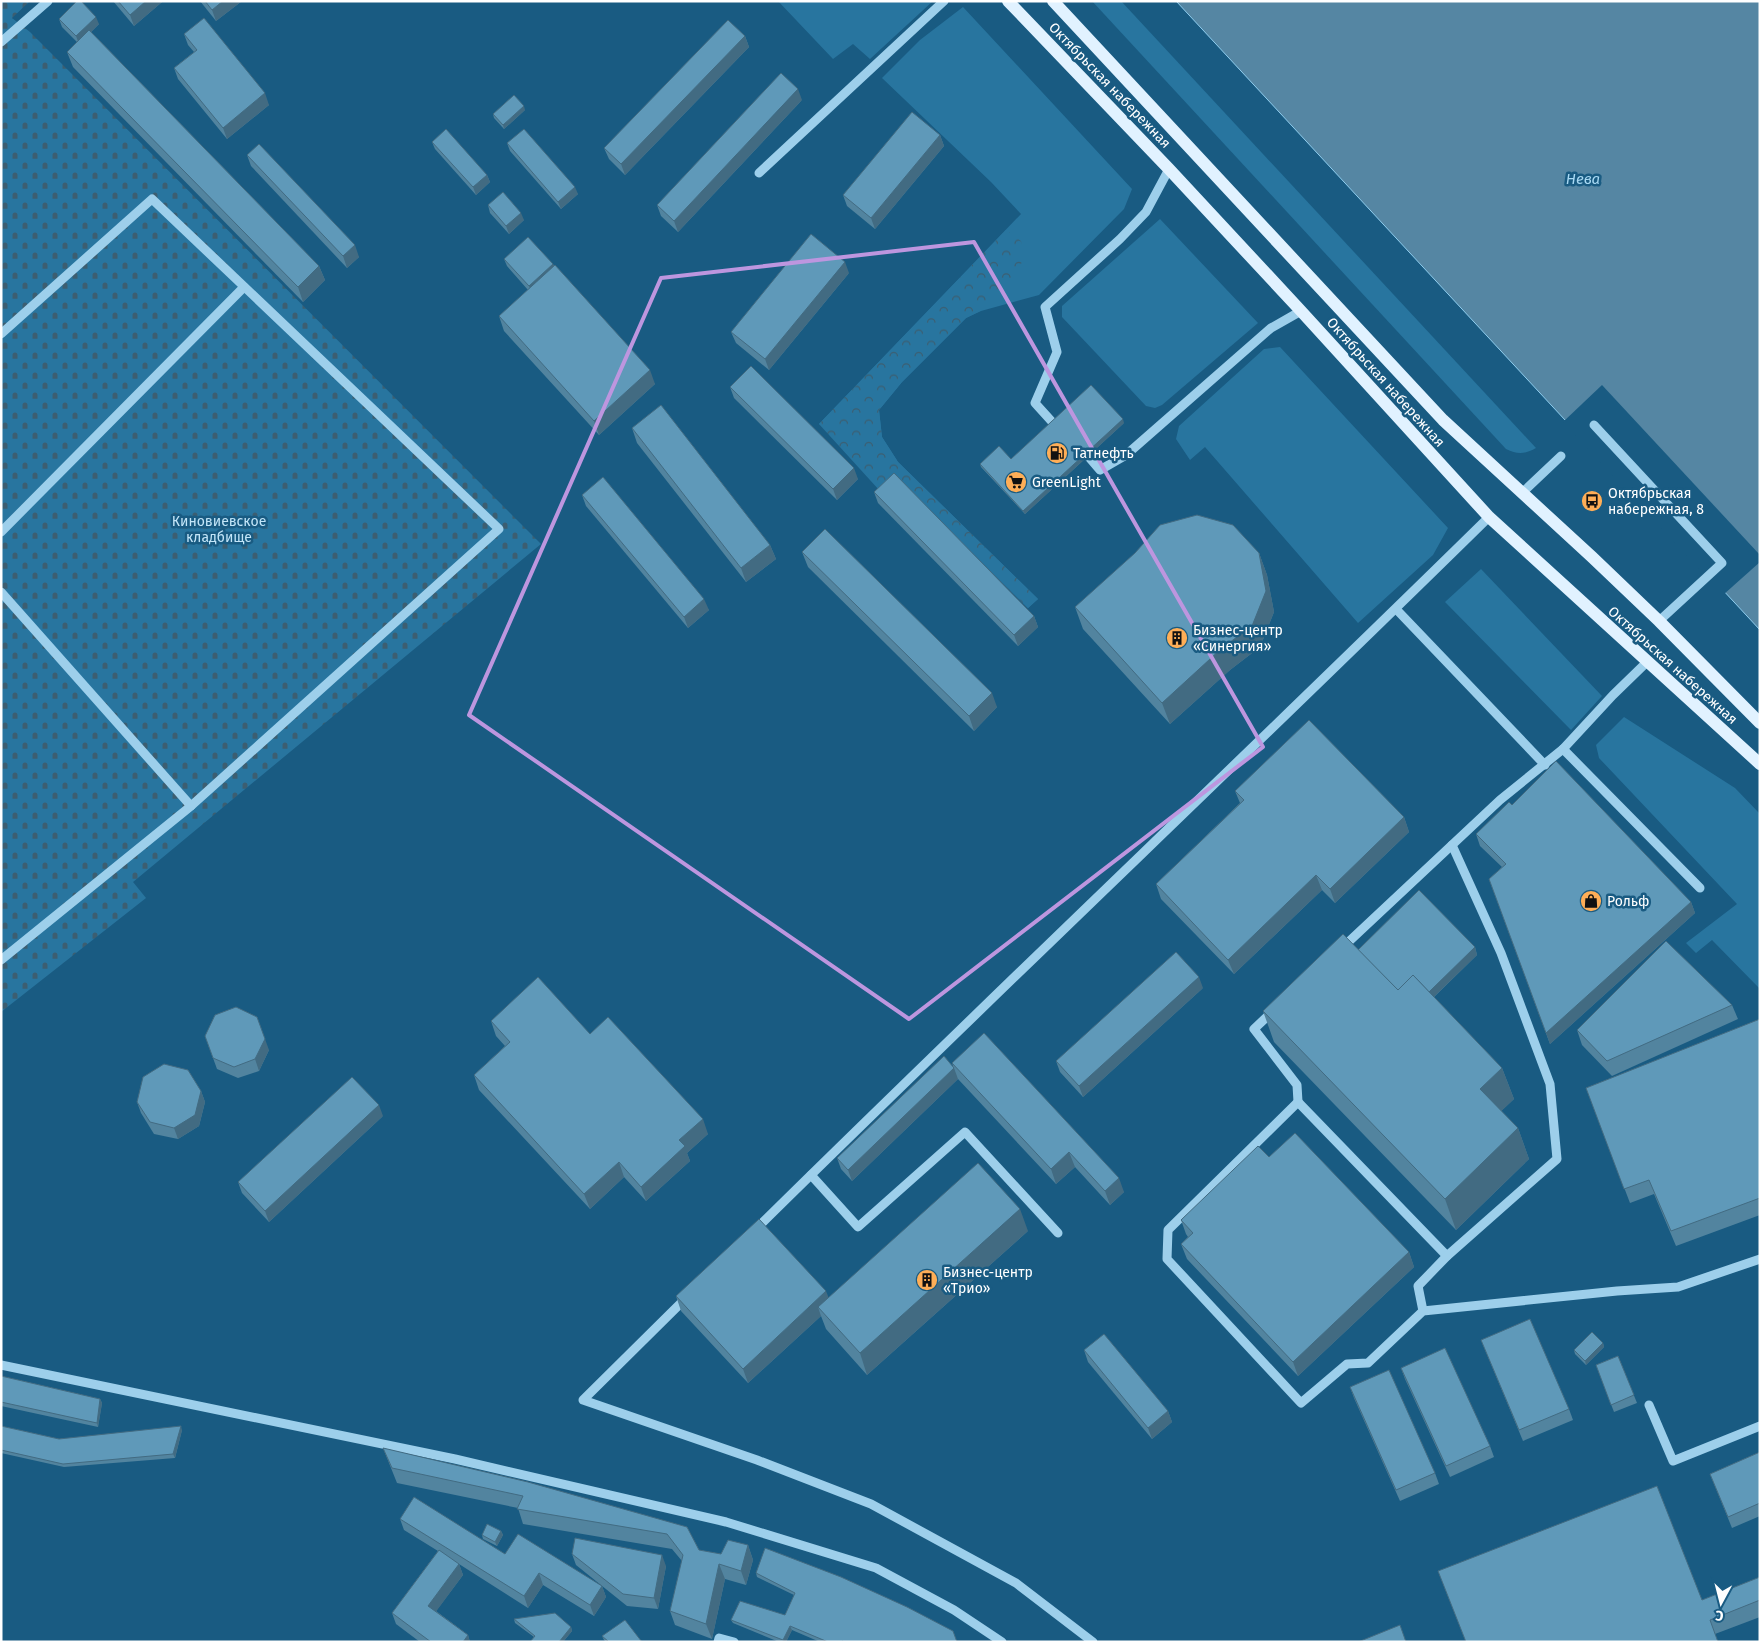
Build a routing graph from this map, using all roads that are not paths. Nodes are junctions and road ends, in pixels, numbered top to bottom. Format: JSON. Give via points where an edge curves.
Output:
{"nodes":[{"id":1,"x":48,"y":1,"type":"edge"},
{"id":2,"x":944,"y":1,"type":"edge"},
{"id":3,"x":1008,"y":1,"type":"edge"},
{"id":4,"x":1053,"y":1,"type":"edge"},
{"id":5,"x":1,"y":42,"type":"edge"},
{"id":6,"x":1169,"y":169,"type":"junction"},
{"id":7,"x":759,"y":173,"type":"dead end"},
{"id":8,"x":244,"y":287,"type":"junction"},
{"id":9,"x":1302,"y":311,"type":"junction"},
{"id":10,"x":1,"y":334,"type":"edge"},
{"id":11,"x":1054,"y":424,"type":"edge"},
{"id":12,"x":1594,"y":425,"type":"dead end"},
{"id":13,"x":1088,"y":456,"type":"edge"},
{"id":14,"x":1561,"y":456,"type":"dead end"},
{"id":15,"x":1523,"y":492,"type":"junction"},
{"id":16,"x":1489,"y":517,"type":"junction"},
{"id":17,"x":1,"y":532,"type":"edge"},
{"id":18,"x":1,"y":592,"type":"edge"},
{"id":19,"x":1396,"y":609,"type":"junction"},
{"id":20,"x":1658,"y":621,"type":"junction"},
{"id":21,"x":1648,"y":661,"type":"junction"},
{"id":22,"x":1760,"y":723,"type":"edge"},
{"id":23,"x":1563,"y":749,"type":"junction"},
{"id":24,"x":1760,"y":764,"type":"edge"},
{"id":25,"x":1545,"y":765,"type":"junction"},
{"id":26,"x":191,"y":806,"type":"junction"},
{"id":27,"x":1452,"y":845,"type":"junction"},
{"id":28,"x":1700,"y":888,"type":"dead end"},
{"id":29,"x":1332,"y":957,"type":"edge"},
{"id":30,"x":1,"y":960,"type":"edge"},
{"id":31,"x":1282,"y":1003,"type":"edge"},
{"id":32,"x":1298,"y":1102,"type":"junction"},
{"id":33,"x":811,"y":1175,"type":"junction"},
{"id":34,"x":1058,"y":1233,"type":"dead end"},
{"id":35,"x":747,"y":1237,"type":"edge"},
{"id":36,"x":1447,"y":1256,"type":"junction"},
{"id":37,"x":1760,"y":1258,"type":"edge"},
{"id":38,"x":693,"y":1292,"type":"edge"},
{"id":39,"x":1423,"y":1311,"type":"junction"},
{"id":40,"x":1,"y":1365,"type":"edge"},
{"id":41,"x":1649,"y":1405,"type":"dead end"},
{"id":42,"x":1760,"y":1426,"type":"edge"},
{"id":43,"x":718,"y":1642,"type":"edge"},
{"id":44,"x":734,"y":1642,"type":"edge"},
{"id":45,"x":1002,"y":1642,"type":"edge"},
{"id":46,"x":1093,"y":1642,"type":"edge"}],
"edges":[{"from":1,"to":5,"type":"street"},
{"from":2,"to":7,"type":"street"},
{"from":3,"to":6,"type":"main road","name":"Октябрьская набережная"},
{"from":4,"to":15,"type":"main road","name":"Октябрьская набережная","via":[[1443,420]]},
{"from":6,"to":9,"type":"main road","name":"Октябрьская набережная"},
{"from":6,"to":11,"type":"street","via":[[1146,212],[1045,307],[1057,352],[1035,404]]},
{"from":8,"to":10,"type":"street","via":[[152,199]]},
{"from":8,"to":17,"type":"street"},
{"from":8,"to":26,"type":"street","via":[[499,530]]},
{"from":9,"to":13,"type":"street","via":[[1271,328],[1126,455],[1100,470]]},
{"from":9,"to":16,"type":"main road","name":"Октябрьская набережная"},
{"from":12,"to":20,"type":"street","via":[[1722,563]]},
{"from":14,"to":15,"type":"street"},
{"from":15,"to":20,"type":"main road","name":"Октябрьская набережная"},
{"from":16,"to":19,"type":"street"},
{"from":16,"to":21,"type":"main road","name":"Октябрьская набережная"},
{"from":18,"to":26,"type":"street"},
{"from":19,"to":25,"type":"street"},
{"from":19,"to":33,"type":"street"},
{"from":20,"to":22,"type":"main road","name":"Октябрьская набережная"},
{"from":21,"to":23,"type":"street"},
{"from":21,"to":24,"type":"main road","name":"Октябрьская набережная"},
{"from":23,"to":25,"type":"street"},
{"from":23,"to":28,"type":"street"},
{"from":25,"to":27,"type":"street","via":[[1500,800]]},
{"from":26,"to":30,"type":"street"},
{"from":27,"to":29,"type":"street"},
{"from":27,"to":36,"type":"street","via":[[1501,953],[1550,1084],[1557,1159]]},
{"from":31,"to":32,"type":"street","via":[[1254,1029],[1297,1086]]},
{"from":32,"to":36,"type":"street"},
{"from":32,"to":39,"type":"street","via":[[1168,1230],[1167,1259],[1301,1403],[1347,1364],[1368,1364]]},
{"from":33,"to":34,"type":"street","via":[[858,1227],[965,1132]]},
{"from":33,"to":35,"type":"street"},
{"from":36,"to":39,"type":"street","via":[[1418,1286]]},
{"from":37,"to":39,"type":"street","via":[[1678,1287]]},
{"from":38,"to":46,"type":"street","via":[[583,1400],[757,1460],[871,1504],[1016,1583]]},
{"from":40,"to":45,"type":"street","via":[[454,1459],[726,1522],[876,1568],[954,1610]]},
{"from":41,"to":42,"type":"street","via":[[1673,1461]]},
{"from":43,"to":44,"type":"street","via":[[719,1638]]}]}
